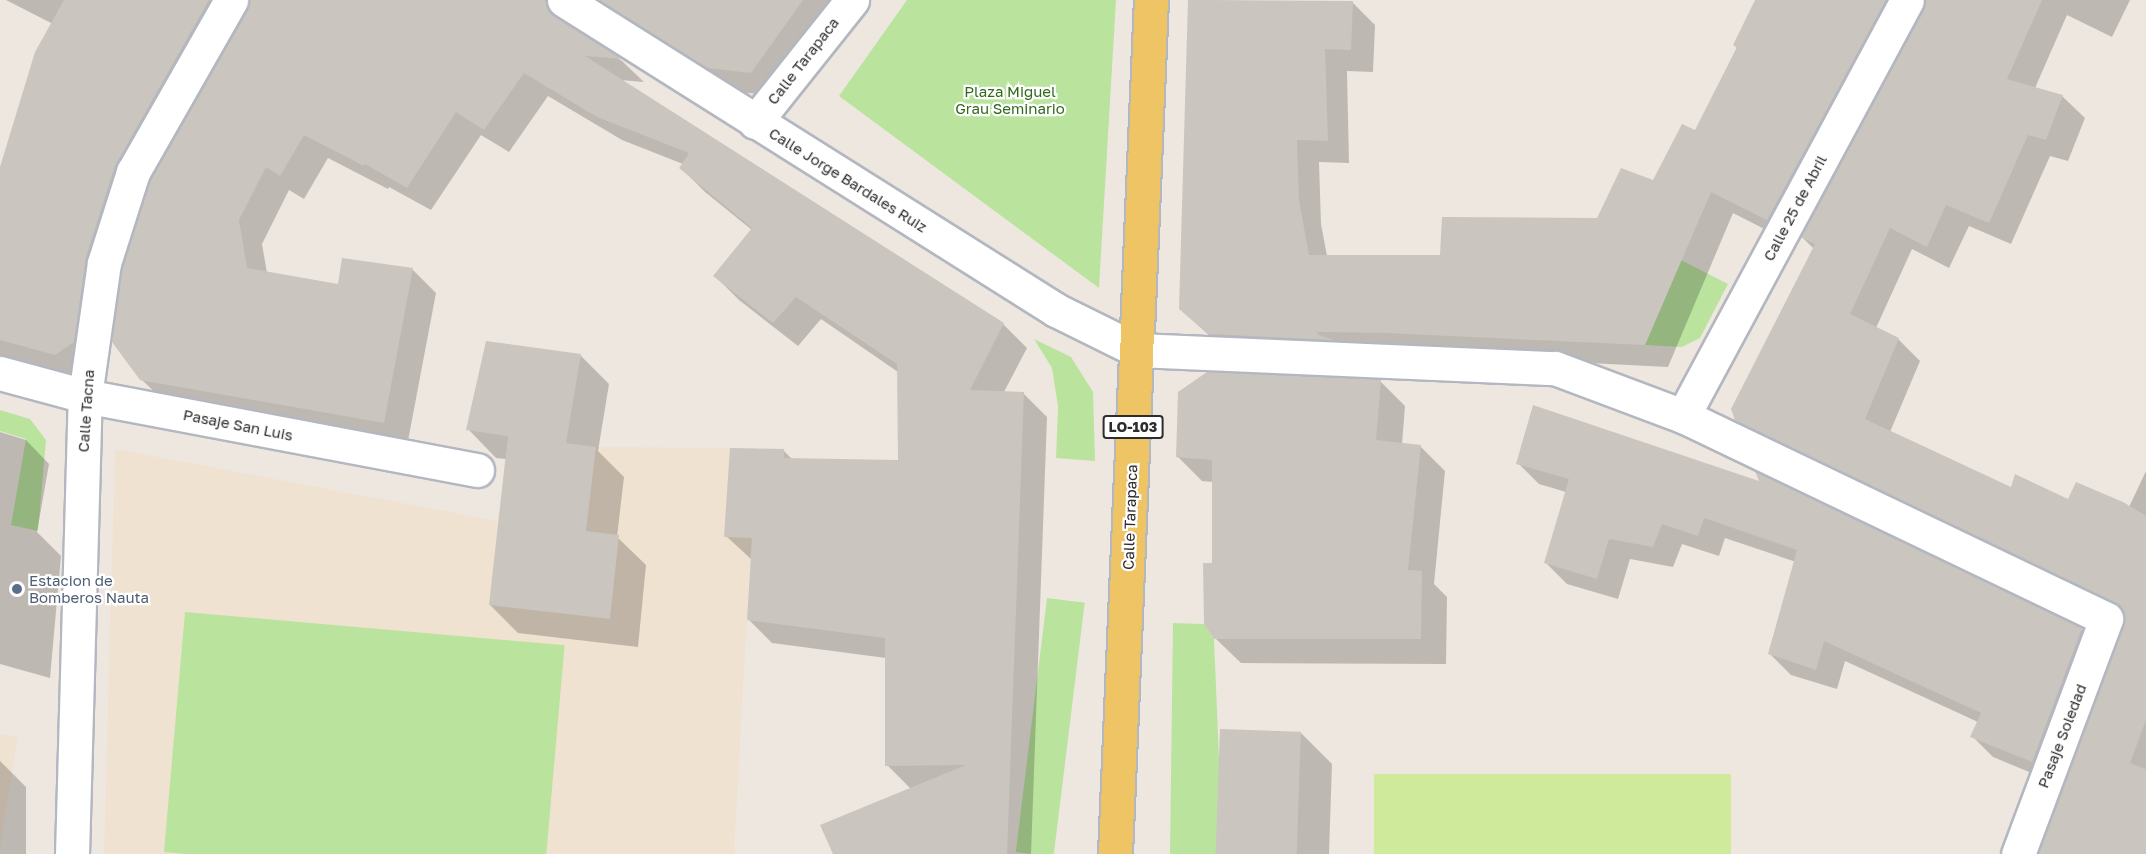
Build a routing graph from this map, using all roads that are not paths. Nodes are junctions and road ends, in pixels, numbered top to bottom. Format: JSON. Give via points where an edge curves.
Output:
{"nodes":[{"id":1,"x":231,"y":0,"type":"edge"},
{"id":2,"x":564,"y":0,"type":"edge"},
{"id":3,"x":852,"y":0,"type":"edge"},
{"id":4,"x":1151,"y":0,"type":"edge"},
{"id":5,"x":1907,"y":0,"type":"edge"},
{"id":6,"x":755,"y":122,"type":"junction"},
{"id":7,"x":1137,"y":350,"type":"junction"},
{"id":8,"x":0,"y":373,"type":"edge"},
{"id":9,"x":85,"y":396,"type":"junction"},
{"id":10,"x":1683,"y":416,"type":"junction"},
{"id":11,"x":477,"y":470,"type":"dead end"},
{"id":12,"x":72,"y":854,"type":"edge"},
{"id":13,"x":1115,"y":854,"type":"edge"},
{"id":14,"x":2018,"y":854,"type":"edge"}],
"edges":[{"from":1,"to":9,"type":"street","name":"Calle Tacna","via":[[133,172],[104,263]]},
{"from":2,"to":6,"type":"street","name":"Calle Jorge Bardales Ruiz"},
{"from":3,"to":6,"type":"street","name":"Calle Tarapaca"},
{"from":4,"to":7,"type":"main road","name":"Calle Tarapaca","number":"LO-103"},
{"from":5,"to":10,"type":"street","name":"Calle 25 de Abril"},
{"from":6,"to":7,"type":"street","name":"Calle Jorge Bardales Ruiz","via":[[1056,310]]},
{"from":7,"to":10,"type":"street","via":[[1555,368]]},
{"from":7,"to":13,"type":"main road","name":"Calle Tarapaca","number":"LO-103"},
{"from":8,"to":9,"type":"street","name":"Pasaje San Luis"},
{"from":9,"to":11,"type":"street","name":"Pasaje San Luis"},
{"from":9,"to":12,"type":"street","name":"Calle Tacna"},
{"from":10,"to":14,"type":"street","name":"Pasaje Soledad","via":[[2106,618]]}]}
